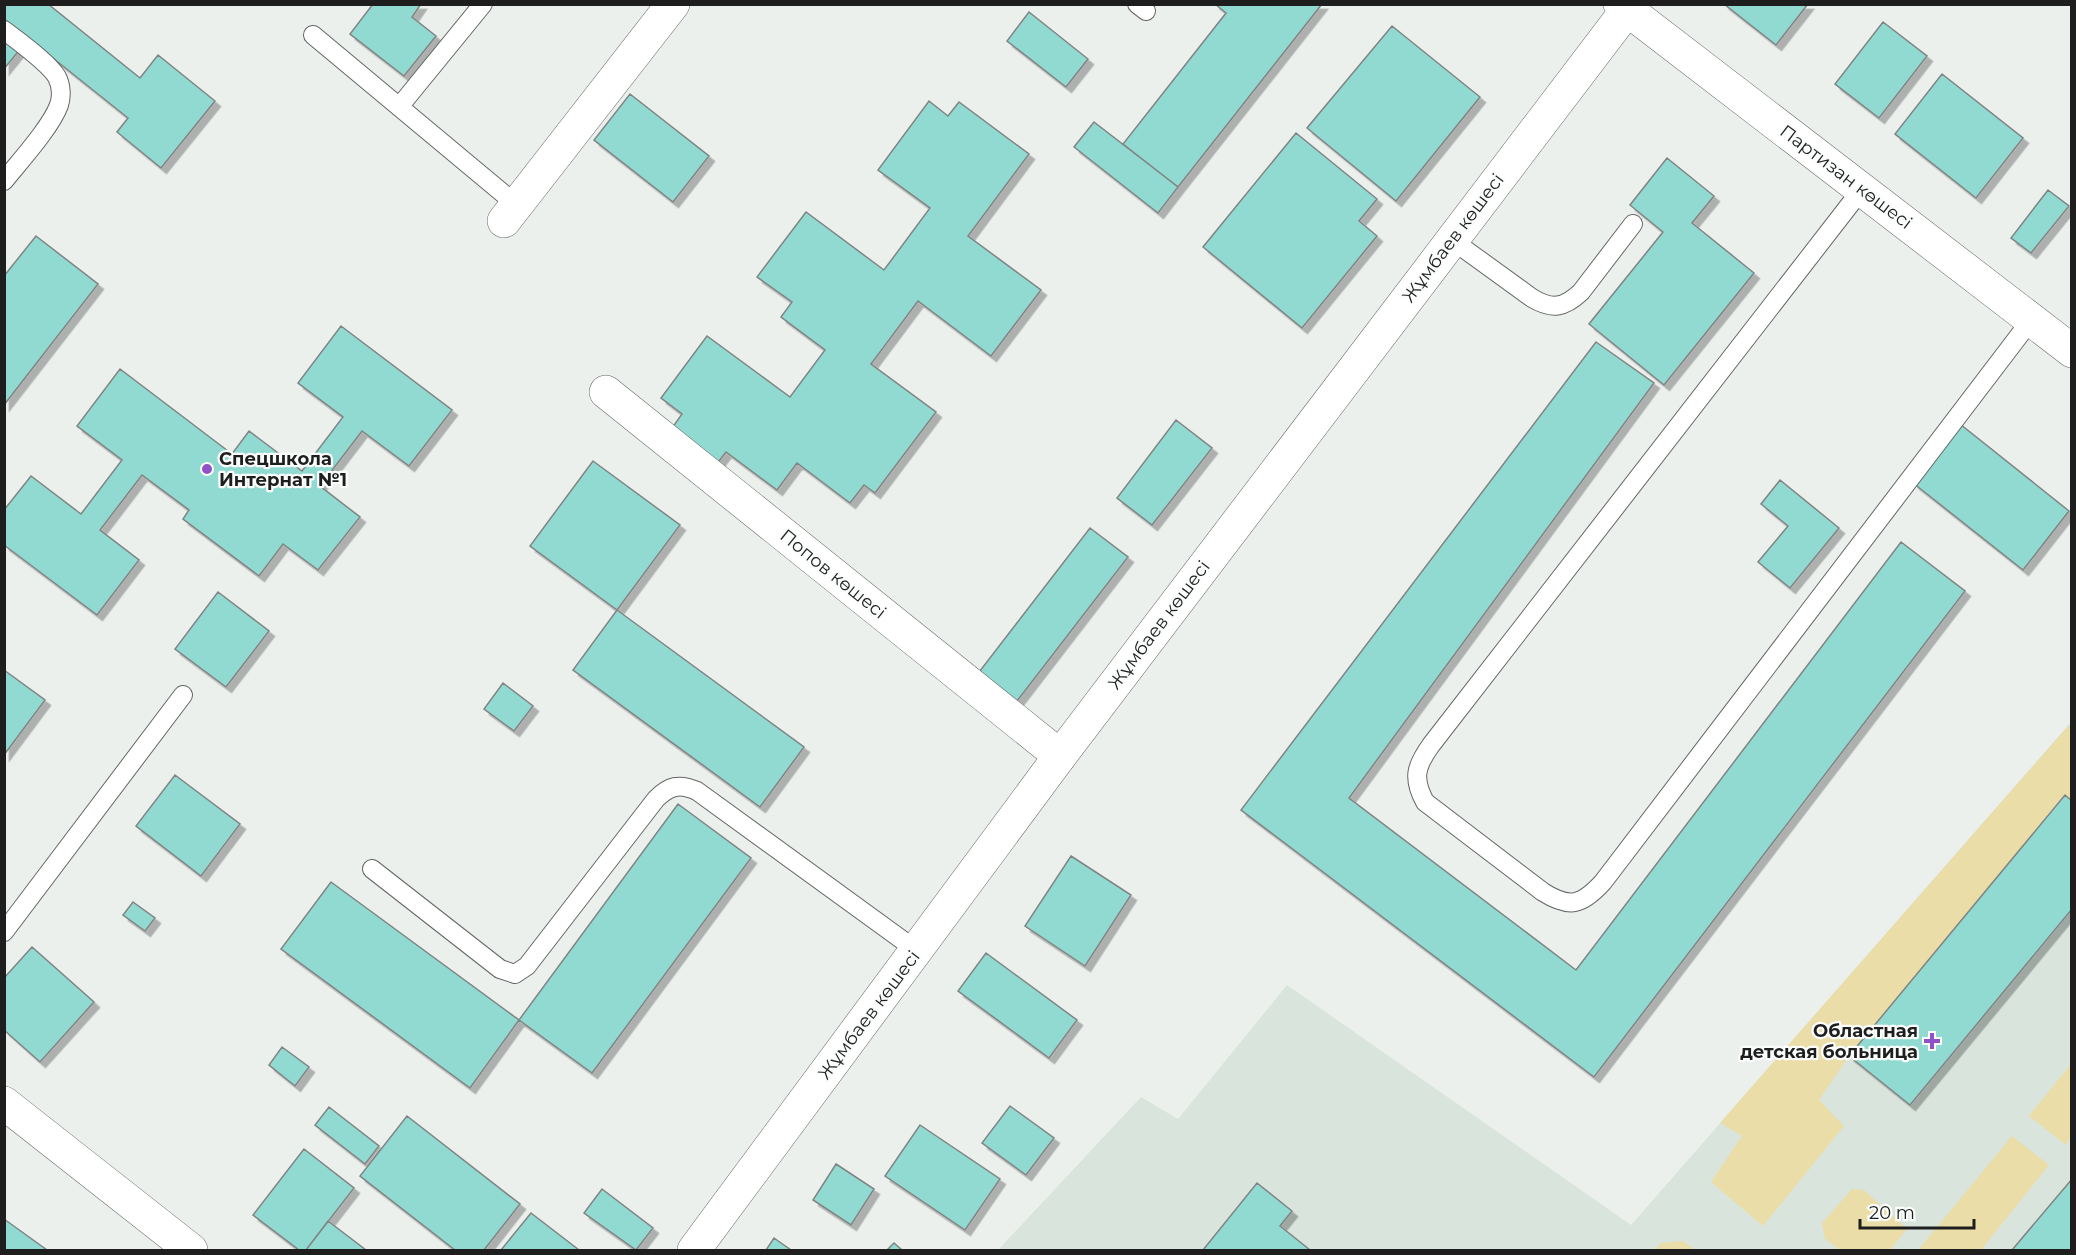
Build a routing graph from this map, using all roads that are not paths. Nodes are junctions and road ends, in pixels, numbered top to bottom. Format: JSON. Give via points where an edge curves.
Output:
{"nodes":[{"id":1,"x":483,"y":4,"type":"edge"},
{"id":2,"x":673,"y":4,"type":"edge"},
{"id":3,"x":1626,"y":6,"type":"edge"},
{"id":4,"x":4,"y":30,"type":"edge"},
{"id":5,"x":313,"y":35,"type":"dead end"},
{"id":6,"x":399,"y":107,"type":"junction"},
{"id":7,"x":4,"y":181,"type":"edge"},
{"id":8,"x":1862,"y":189,"type":"junction"},
{"id":9,"x":510,"y":213,"type":"joint"},
{"id":10,"x":1633,"y":224,"type":"dead end"},
{"id":11,"x":1452,"y":240,"type":"junction"},
{"id":12,"x":2031,"y":320,"type":"junction"},
{"id":13,"x":2072,"y":351,"type":"edge"},
{"id":14,"x":606,"y":392,"type":"dead end"},
{"id":15,"x":183,"y":695,"type":"dead end"},
{"id":16,"x":1060,"y":756,"type":"junction"},
{"id":17,"x":372,"y":869,"type":"dead end"},
{"id":18,"x":4,"y":932,"type":"edge"},
{"id":19,"x":916,"y":950,"type":"junction"},
{"id":20,"x":4,"y":1103,"type":"edge"},
{"id":21,"x":190,"y":1251,"type":"edge"},
{"id":22,"x":694,"y":1251,"type":"edge"}],
"edges":[{"from":1,"to":6,"type":"lane"},
{"from":2,"to":9,"type":"street"},
{"from":3,"to":8,"type":"street","name":"Партизан көшесі"},
{"from":3,"to":11,"type":"street","name":"Жұмбаев көшесі"},
{"from":4,"to":7,"type":"lane","via":[[47,66],[61,89],[61,102],[54,117]]},
{"from":5,"to":6,"type":"lane"},
{"from":6,"to":9,"type":"lane"},
{"from":8,"to":12,"type":"street","name":"Партизан көшесі"},
{"from":8,"to":12,"type":"lane","via":[[1431,745],[1416,774],[1425,802],[1558,902],[1575,903],[1591,895]]},
{"from":10,"to":11,"type":"lane","via":[[1581,292],[1558,306],[1544,305],[1532,298]]},
{"from":11,"to":16,"type":"street","name":"Жұмбаев көшесі"},
{"from":12,"to":13,"type":"street","name":"Партизан көшесі"},
{"from":14,"to":16,"type":"street","name":"Попов көшесі"},
{"from":15,"to":18,"type":"lane"},
{"from":16,"to":19,"type":"street","name":"Жұмбаев көшесі"},
{"from":17,"to":19,"type":"lane","via":[[500,969],[515,974],[527,966],[656,799],[674,786],[686,786]]},
{"from":19,"to":22,"type":"street","name":"Жұмбаев көшесі"},
{"from":20,"to":21,"type":"street"}]}
